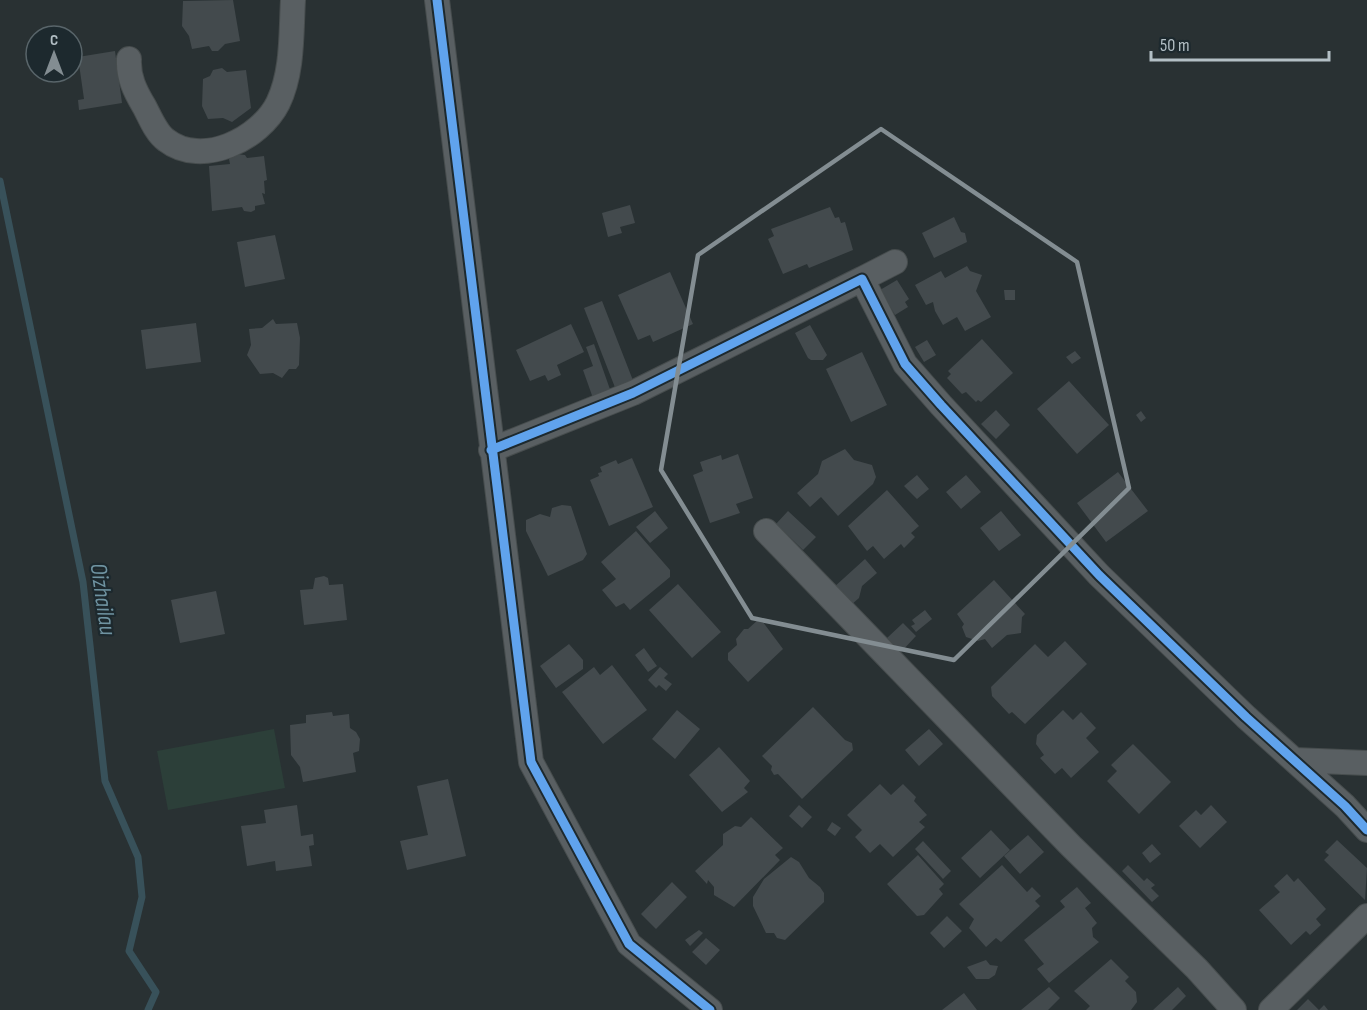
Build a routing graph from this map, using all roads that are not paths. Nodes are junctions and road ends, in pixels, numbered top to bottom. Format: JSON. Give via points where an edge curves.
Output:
{"nodes":[{"id":1,"x":293,"y":0,"type":"edge"},
{"id":2,"x":437,"y":0,"type":"edge"},
{"id":3,"x":129,"y":59,"type":"dead end"},
{"id":4,"x":895,"y":262,"type":"dead end"},
{"id":5,"x":862,"y":279,"type":"junction"},
{"id":6,"x":491,"y":450,"type":"junction"},
{"id":7,"x":766,"y":531,"type":"dead end"},
{"id":8,"x":1294,"y":760,"type":"junction"},
{"id":9,"x":1367,"y":763,"type":"edge"},
{"id":10,"x":1367,"y":830,"type":"edge"},
{"id":11,"x":1367,"y":916,"type":"edge"},
{"id":12,"x":710,"y":1010,"type":"edge"},
{"id":13,"x":1234,"y":1010,"type":"edge"},
{"id":14,"x":1271,"y":1010,"type":"edge"}],
"edges":[{"from":1,"to":3,"type":"street","via":[[288,80],[277,104],[267,121],[225,147],[199,153],[182,150],[165,140],[135,91],[128,72]]},
{"from":2,"to":6,"type":"street"},
{"from":4,"to":5,"type":"street"},
{"from":5,"to":6,"type":"street","via":[[633,393]]},
{"from":5,"to":8,"type":"street","via":[[905,364],[941,405],[1099,575]]},
{"from":6,"to":12,"type":"street","via":[[531,762],[628,944]]},
{"from":7,"to":13,"type":"street"},
{"from":8,"to":9,"type":"street"},
{"from":8,"to":10,"type":"street"},
{"from":11,"to":14,"type":"street"}]}
